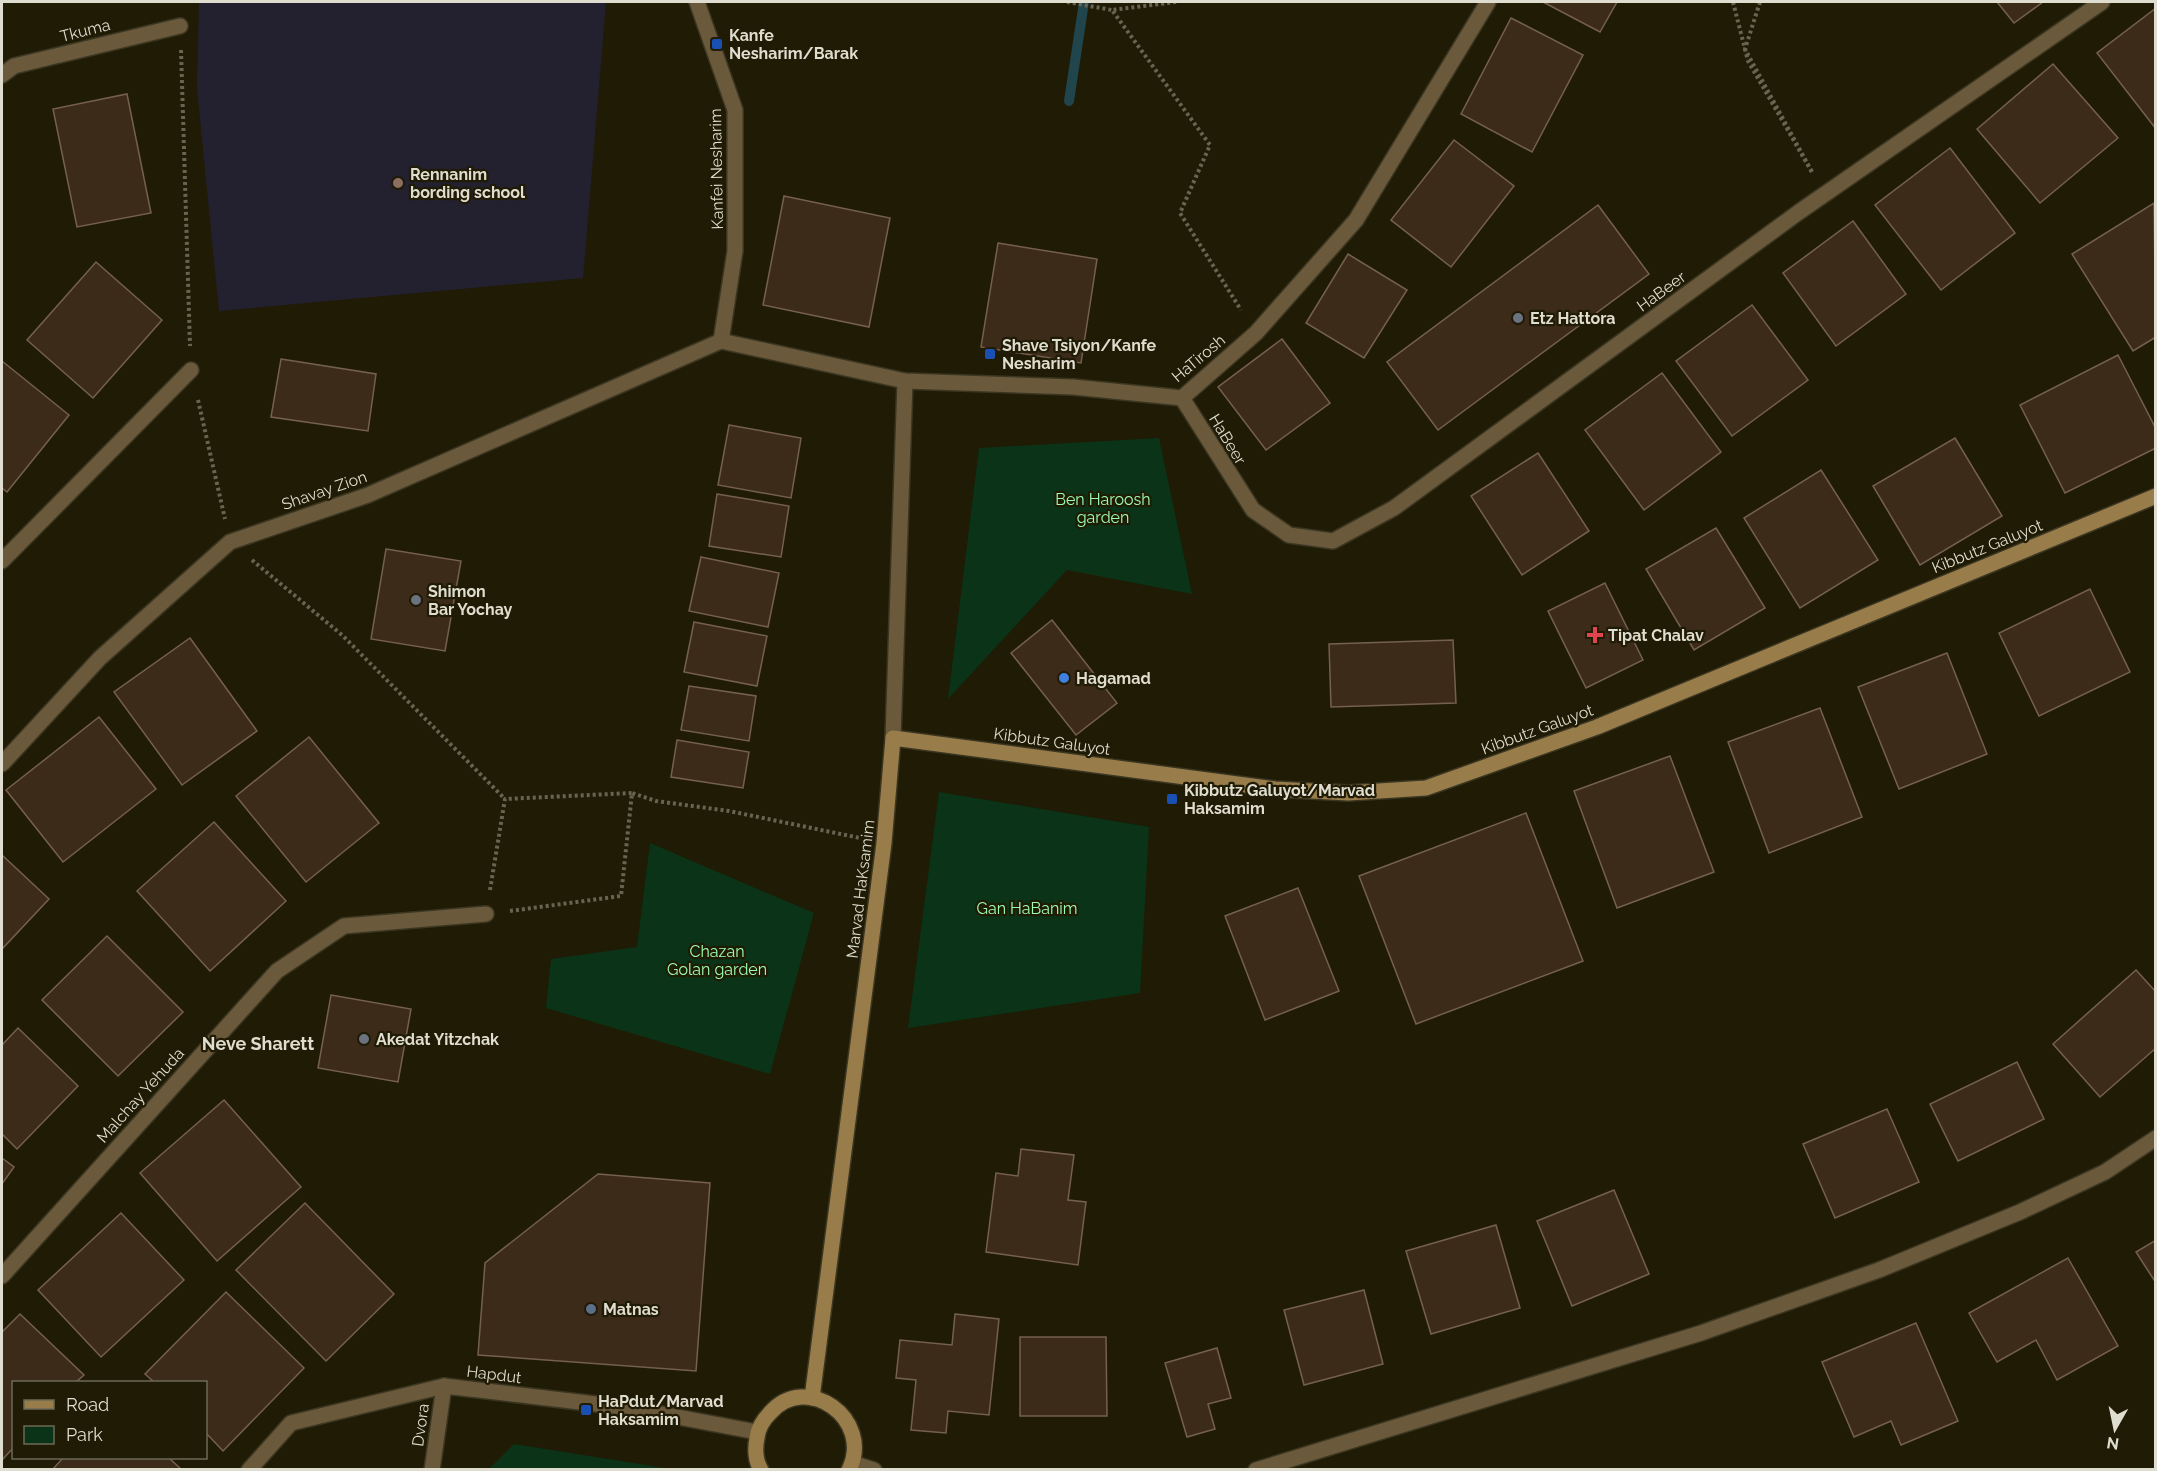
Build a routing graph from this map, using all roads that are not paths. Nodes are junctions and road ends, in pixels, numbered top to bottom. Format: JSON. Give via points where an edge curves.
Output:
{"nodes":[{"id":1,"x":697,"y":2,"type":"edge"},
{"id":2,"x":1488,"y":2,"type":"edge"},
{"id":3,"x":2102,"y":2,"type":"edge"},
{"id":4,"x":180,"y":26,"type":"road end"},
{"id":5,"x":2,"y":75,"type":"edge"},
{"id":6,"x":721,"y":341,"type":"junction"},
{"id":7,"x":191,"y":370,"type":"road end"},
{"id":8,"x":905,"y":381,"type":"junction"},
{"id":9,"x":1182,"y":398,"type":"junction"},
{"id":10,"x":2156,"y":496,"type":"edge"},
{"id":11,"x":2,"y":561,"type":"edge"},
{"id":12,"x":893,"y":738,"type":"junction"},
{"id":13,"x":2,"y":764,"type":"edge"},
{"id":14,"x":486,"y":914,"type":"road end"},
{"id":15,"x":2156,"y":1138,"type":"edge"},
{"id":16,"x":2,"y":1276,"type":"edge"},
{"id":17,"x":444,"y":1386,"type":"junction"},
{"id":18,"x":812,"y":1398,"type":"junction"},
{"id":19,"x":758,"y":1432,"type":"junction"},
{"id":20,"x":851,"y":1466,"type":"edge"},
{"id":21,"x":249,"y":1470,"type":"edge"},
{"id":22,"x":432,"y":1470,"type":"edge"},
{"id":23,"x":761,"y":1470,"type":"edge"},
{"id":24,"x":874,"y":1470,"type":"edge"},
{"id":25,"x":1256,"y":1470,"type":"edge"}],
"edges":[{"from":1,"to":6,"type":"street","name":"Kanfei Nesharim","via":[[735,110],[735,251]]},
{"from":2,"to":9,"type":"street","name":"HaTirosh","via":[[1356,220],[1256,333]]},
{"from":3,"to":9,"type":"street","name":"HaBeer","via":[[1824,194],[1394,508],[1333,541],[1289,535],[1252,510]]},
{"from":4,"to":5,"type":"street","name":"Tkuma","via":[[14,66]]},
{"from":6,"to":8,"type":"street","name":"HaTirosh"},
{"from":6,"to":13,"type":"street","name":"Shavay Zion","via":[[368,495],[230,542],[100,658]]},
{"from":7,"to":11,"type":"street"},
{"from":8,"to":9,"type":"street","name":"HaTirosh","via":[[1072,387]]},
{"from":8,"to":12,"type":"street","name":"Marvad HaKsamim"},
{"from":10,"to":12,"type":"street","name":"Kibbutz Galuyot","via":[[1597,727],[1426,788],[1348,793],[1275,789]]},
{"from":12,"to":18,"type":"street","name":"Marvad HaKsamim","via":[[884,843]]},
{"from":14,"to":16,"type":"street","name":"Malchay Yehuda","via":[[344,926],[277,971]]},
{"from":15,"to":25,"type":"street","via":[[2105,1172],[2042,1202],[1878,1270],[1701,1333]]},
{"from":17,"to":19,"type":"street","name":"Hapdut","via":[[630,1408]]},
{"from":17,"to":21,"type":"street","name":"Hapdut","via":[[291,1423]]},
{"from":17,"to":22,"type":"street","name":"Dvora"},
{"from":18,"to":19,"type":"street","via":[[798,1398],[779,1406]]},
{"from":18,"to":20,"type":"street","via":[[828,1403],[847,1421],[855,1445]]},
{"from":19,"to":23,"type":"street","via":[[755,1449]]},
{"from":20,"to":24,"type":"street"}]}
